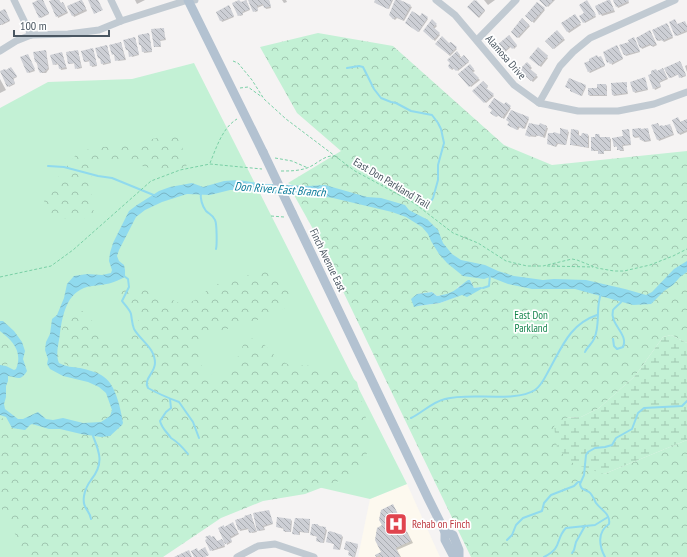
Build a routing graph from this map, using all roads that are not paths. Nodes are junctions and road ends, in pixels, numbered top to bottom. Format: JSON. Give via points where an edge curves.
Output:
{"nodes":[{"id":1,"x":14,"y":0,"type":"edge"},
{"id":2,"x":111,"y":0,"type":"edge"},
{"id":3,"x":188,"y":0,"type":"edge"},
{"id":4,"x":195,"y":0,"type":"edge"},
{"id":5,"x":436,"y":0,"type":"edge"},
{"id":6,"x":516,"y":0,"type":"edge"},
{"id":7,"x":675,"y":0,"type":"edge"},
{"id":8,"x":121,"y":21,"type":"junction"},
{"id":9,"x":31,"y":35,"type":"junction"},
{"id":10,"x":477,"y":40,"type":"junction"},
{"id":11,"x":0,"y":51,"type":"edge"},
{"id":12,"x":687,"y":92,"type":"edge"},
{"id":13,"x":539,"y":103,"type":"junction"},
{"id":14,"x":445,"y":532,"type":"junction"},
{"id":15,"x":237,"y":557,"type":"edge"},
{"id":16,"x":314,"y":557,"type":"edge"},
{"id":17,"x":454,"y":557,"type":"edge"},
{"id":18,"x":459,"y":557,"type":"edge"}],
"edges":[{"from":1,"to":9,"type":"street"},
{"from":2,"to":8,"type":"street"},
{"from":3,"to":4,"type":"street"},
{"from":3,"to":8,"type":"street"},
{"from":3,"to":14,"type":"main road","name":"Finch Avenue East","bridge":true,"via":[[262,152],[288,215]]},
{"from":5,"to":10,"type":"street","name":"Alamosa Drive","via":[[455,15]]},
{"from":6,"to":10,"type":"street"},
{"from":7,"to":13,"type":"street","via":[[590,38],[560,66]]},
{"from":8,"to":9,"type":"street","via":[[99,30]]},
{"from":9,"to":11,"type":"street"},
{"from":10,"to":13,"type":"street","name":"Alamosa Drive","via":[[514,85]]},
{"from":12,"to":13,"type":"street","name":"Alamosa Drive","via":[[654,104],[618,111],[578,111]]},
{"from":14,"to":17,"type":"main road","name":"Finch Avenue East","via":[[445,540]]},
{"from":14,"to":18,"type":"main road","name":"Finch Avenue East","via":[[453,535]]},
{"from":15,"to":16,"type":"street","via":[[258,546],[275,544]]}]}
